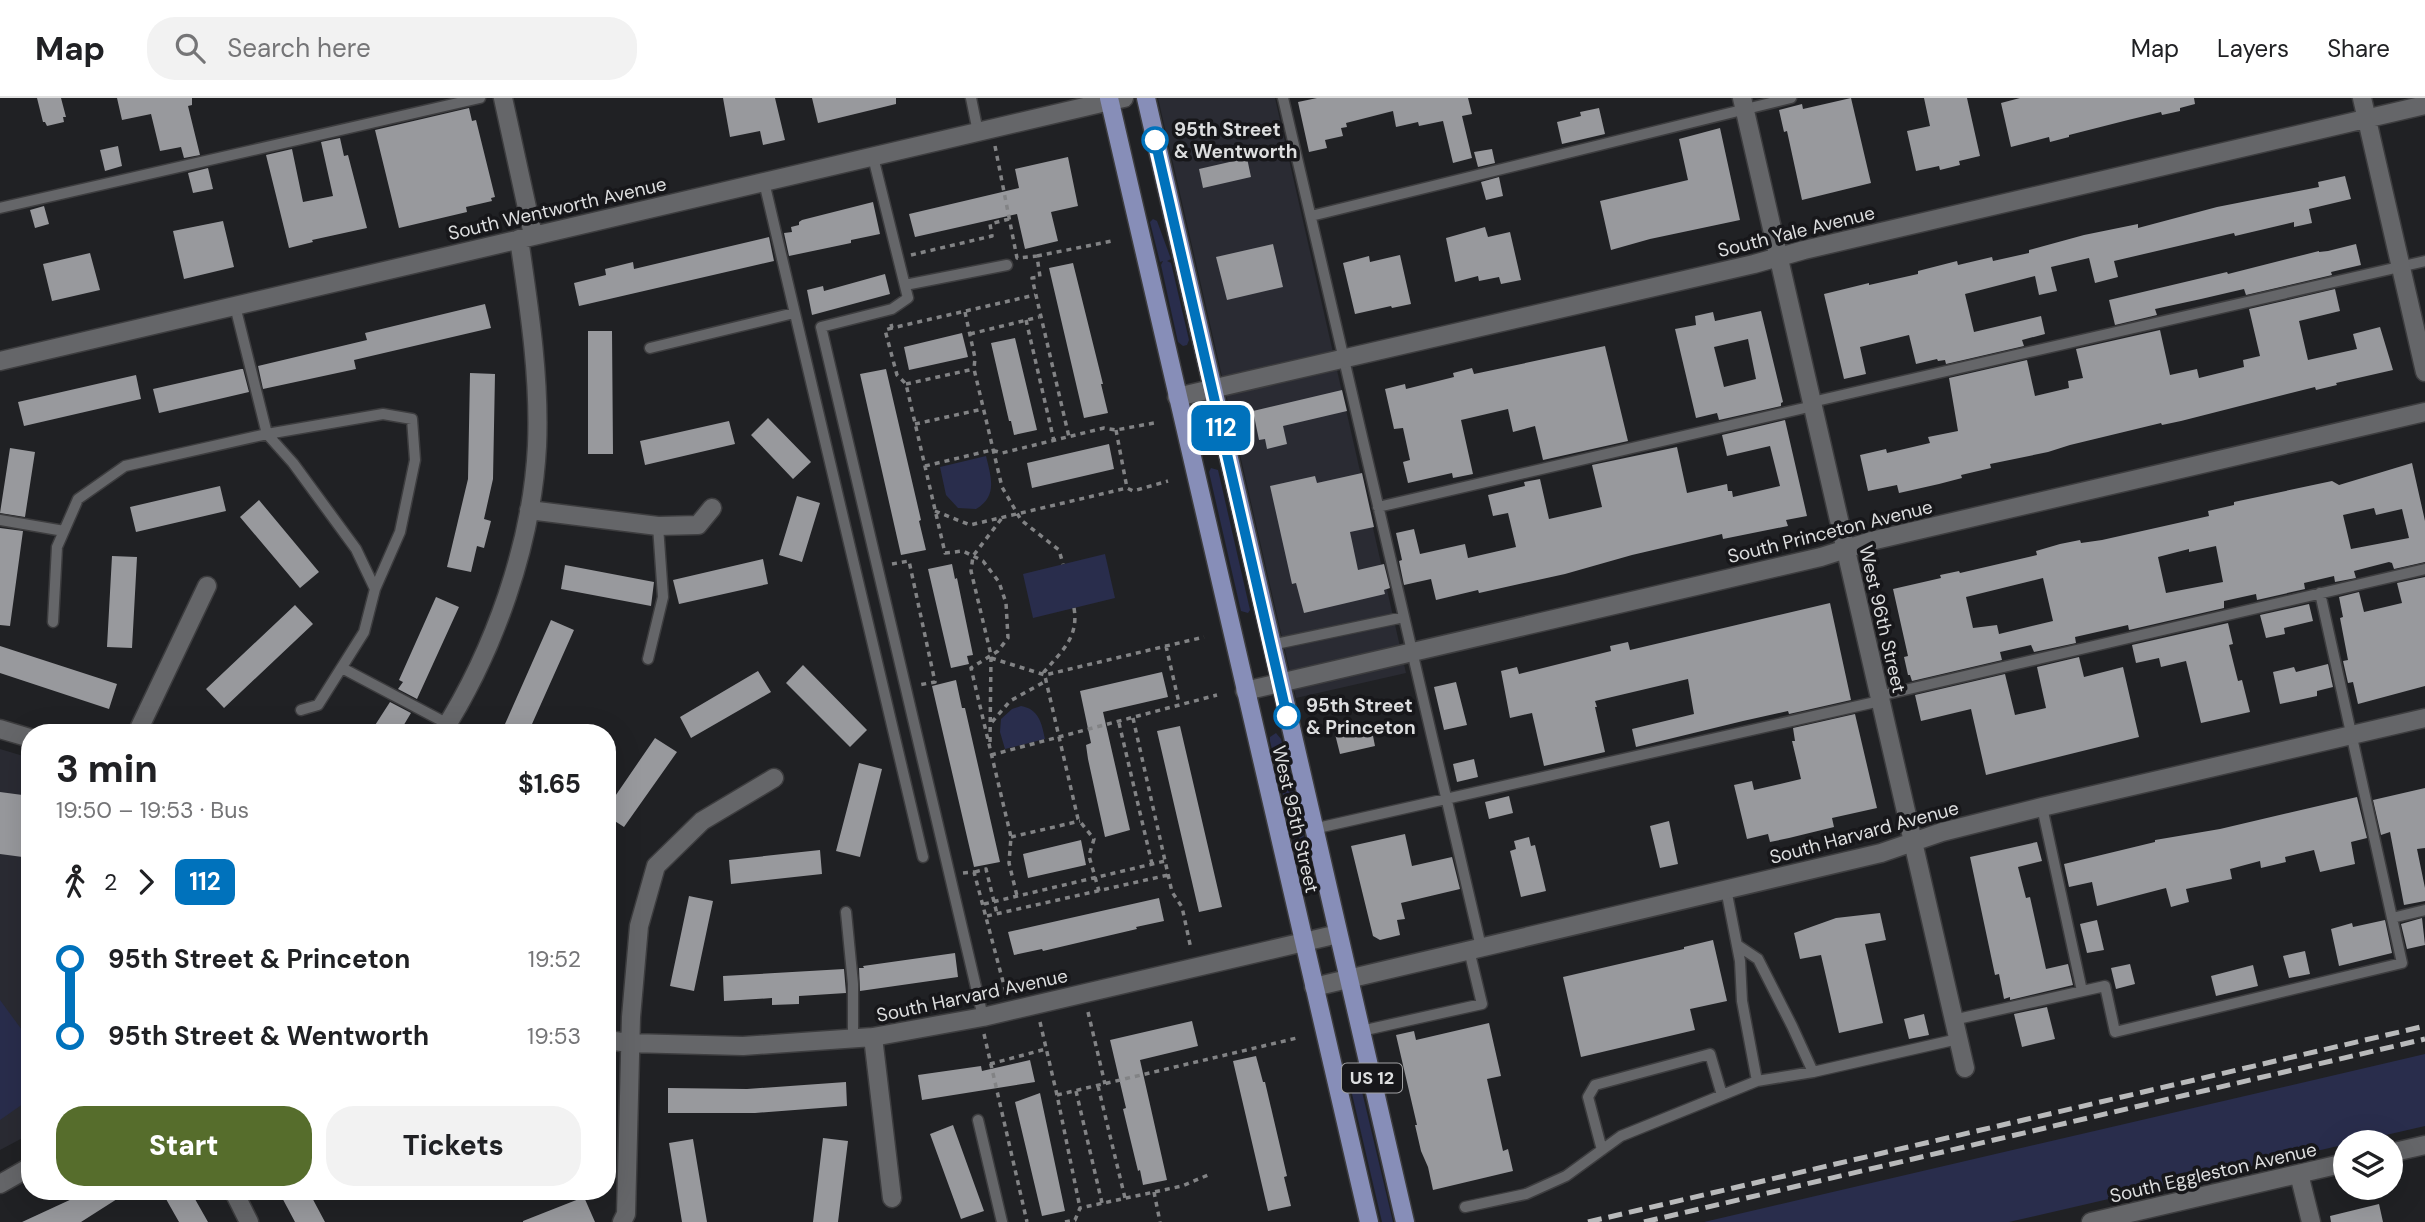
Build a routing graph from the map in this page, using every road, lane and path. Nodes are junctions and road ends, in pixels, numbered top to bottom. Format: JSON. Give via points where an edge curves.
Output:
{"nodes":[{"id":1,"x":480,"y":98,"type":"edge"},
{"id":2,"x":503,"y":98,"type":"edge"},
{"id":3,"x":971,"y":98,"type":"edge"},
{"id":4,"x":1146,"y":98,"type":"edge"},
{"id":5,"x":1283,"y":98,"type":"edge"},
{"id":6,"x":1791,"y":98,"type":"edge"},
{"id":7,"x":2362,"y":98,"type":"edge"},
{"id":8,"x":1114,"y":99,"type":"edge"},
{"id":9,"x":1743,"y":104,"type":"edge"},
{"id":10,"x":2425,"y":105,"type":"edge"},
{"id":11,"x":2366,"y":118,"type":"junction"},
{"id":12,"x":978,"y":132,"type":"junction"},
{"id":13,"x":995,"y":146,"type":"dead end"},
{"id":14,"x":873,"y":157,"type":"junction"},
{"id":15,"x":764,"y":182,"type":"junction"},
{"id":16,"x":0,"y":208,"type":"edge"},
{"id":17,"x":1311,"y":216,"type":"junction"},
{"id":18,"x":1009,"y":219,"type":"junction"},
{"id":19,"x":526,"y":237,"type":"junction"},
{"id":20,"x":1112,"y":241,"type":"dead end"},
{"id":21,"x":1037,"y":256,"type":"junction"},
{"id":22,"x":1778,"y":257,"type":"junction"},
{"id":23,"x":898,"y":258,"type":"junction"},
{"id":24,"x":2425,"y":261,"type":"edge"},
{"id":25,"x":1007,"y":265,"type":"dead end"},
{"id":26,"x":2401,"y":267,"type":"junction"},
{"id":27,"x":905,"y":285,"type":"junction"},
{"id":28,"x":1035,"y":295,"type":"junction"},
{"id":29,"x":235,"y":306,"type":"junction"},
{"id":30,"x":965,"y":312,"type":"junction"},
{"id":31,"x":794,"y":313,"type":"junction"},
{"id":32,"x":1040,"y":316,"type":"junction"},
{"id":33,"x":890,"y":320,"type":"dead end"},
{"id":34,"x":1026,"y":320,"type":"junction"},
{"id":35,"x":892,"y":328,"type":"junction"},
{"id":36,"x":970,"y":334,"type":"junction"},
{"id":37,"x":650,"y":348,"type":"dead end"},
{"id":38,"x":1344,"y":358,"type":"junction"},
{"id":39,"x":0,"y":361,"type":"edge"},
{"id":40,"x":974,"y":369,"type":"junction"},
{"id":41,"x":2425,"y":372,"type":"edge"},
{"id":42,"x":906,"y":384,"type":"junction"},
{"id":43,"x":1212,"y":389,"type":"junction"},
{"id":44,"x":1177,"y":397,"type":"junction"},
{"id":45,"x":1812,"y":404,"type":"junction"},
{"id":46,"x":983,"y":409,"type":"junction"},
{"id":47,"x":2425,"y":412,"type":"edge"},
{"id":48,"x":1154,"y":423,"type":"dead end"},
{"id":49,"x":915,"y":424,"type":"junction"},
{"id":50,"x":1116,"y":430,"type":"junction"},
{"id":51,"x":267,"y":434,"type":"junction"},
{"id":52,"x":1069,"y":437,"type":"junction"},
{"id":53,"x":1054,"y":440,"type":"junction"},
{"id":54,"x":992,"y":450,"type":"junction"},
{"id":55,"x":925,"y":466,"type":"junction"},
{"id":56,"x":1168,"y":481,"type":"dead end"},
{"id":57,"x":1127,"y":488,"type":"junction"},
{"id":58,"x":1378,"y":506,"type":"junction"},
{"id":59,"x":712,"y":508,"type":"dead end"},
{"id":60,"x":529,"y":510,"type":"junction"},
{"id":61,"x":935,"y":511,"type":"junction"},
{"id":62,"x":1018,"y":514,"type":"junction"},
{"id":63,"x":1002,"y":518,"type":"junction"},
{"id":64,"x":0,"y":520,"type":"edge"},
{"id":65,"x":658,"y":526,"type":"junction"},
{"id":66,"x":64,"y":531,"type":"junction"},
{"id":67,"x":1845,"y":549,"type":"junction"},
{"id":68,"x":973,"y":556,"type":"junction"},
{"id":69,"x":1063,"y":564,"type":"dead end"},
{"id":70,"x":890,"y":565,"type":"dead end"},
{"id":71,"x":2425,"y":569,"type":"edge"},
{"id":72,"x":206,"y":586,"type":"dead end"},
{"id":73,"x":375,"y":589,"type":"junction"},
{"id":74,"x":2320,"y":593,"type":"junction"},
{"id":75,"x":1074,"y":608,"type":"dead end"},
{"id":76,"x":1404,"y":617,"type":"junction"},
{"id":77,"x":53,"y":622,"type":"dead end"},
{"id":78,"x":1204,"y":637,"type":"dead end"},
{"id":79,"x":1270,"y":645,"type":"junction"},
{"id":80,"x":1166,"y":646,"type":"junction"},
{"id":81,"x":1412,"y":652,"type":"junction"},
{"id":82,"x":991,"y":657,"type":"junction"},
{"id":83,"x":648,"y":659,"type":"dead end"},
{"id":84,"x":342,"y":668,"type":"junction"},
{"id":85,"x":1046,"y":678,"type":"junction"},
{"id":86,"x":1279,"y":683,"type":"junction"},
{"id":87,"x":914,"y":686,"type":"dead end"},
{"id":88,"x":1245,"y":691,"type":"junction"},
{"id":89,"x":1217,"y":695,"type":"dead end"},
{"id":90,"x":1880,"y":699,"type":"junction"},
{"id":91,"x":1179,"y":704,"type":"junction"},
{"id":92,"x":301,"y":710,"type":"dead end"},
{"id":93,"x":1133,"y":718,"type":"junction"},
{"id":94,"x":2425,"y":718,"type":"edge"},
{"id":95,"x":1119,"y":722,"type":"junction"},
{"id":96,"x":142,"y":724,"type":"edge"},
{"id":97,"x":437,"y":724,"type":"edge"},
{"id":98,"x":448,"y":724,"type":"edge"},
{"id":99,"x":990,"y":724,"type":"junction"},
{"id":100,"x":0,"y":729,"type":"edge"},
{"id":101,"x":21,"y":735,"type":"edge"},
{"id":102,"x":2351,"y":735,"type":"junction"},
{"id":103,"x":1059,"y":738,"type":"junction"},
{"id":104,"x":990,"y":748,"type":"junction"},
{"id":105,"x":991,"y":755,"type":"junction"},
{"id":106,"x":774,"y":778,"type":"dead end"},
{"id":107,"x":1446,"y":799,"type":"junction"},
{"id":108,"x":2042,"y":807,"type":"junction"},
{"id":109,"x":1080,"y":821,"type":"junction"},
{"id":110,"x":1313,"y":829,"type":"junction"},
{"id":111,"x":1011,"y":837,"type":"junction"},
{"id":112,"x":1913,"y":842,"type":"junction"},
{"id":113,"x":923,"y":857,"type":"dead end"},
{"id":114,"x":1165,"y":861,"type":"junction"},
{"id":115,"x":1152,"y":864,"type":"junction"},
{"id":116,"x":958,"y":871,"type":"dead end"},
{"id":117,"x":975,"y":872,"type":"junction"},
{"id":118,"x":1168,"y":875,"type":"junction"},
{"id":119,"x":1096,"y":877,"type":"junction"},
{"id":120,"x":1726,"y":889,"type":"junction"},
{"id":121,"x":1099,"y":891,"type":"junction"},
{"id":122,"x":1017,"y":896,"type":"junction"},
{"id":123,"x":994,"y":901,"type":"junction"},
{"id":124,"x":984,"y":904,"type":"junction"},
{"id":125,"x":2425,"y":910,"type":"edge"},
{"id":126,"x":846,"y":912,"type":"dead end"},
{"id":127,"x":997,"y":914,"type":"junction"},
{"id":128,"x":987,"y":916,"type":"junction"},
{"id":129,"x":2392,"y":918,"type":"junction"},
{"id":130,"x":1338,"y":934,"type":"junction"},
{"id":131,"x":1304,"y":943,"type":"junction"},
{"id":132,"x":1737,"y":945,"type":"junction"},
{"id":133,"x":1475,"y":949,"type":"junction"},
{"id":134,"x":1191,"y":951,"type":"dead end"},
{"id":135,"x":1349,"y":979,"type":"junction"},
{"id":136,"x":1314,"y":987,"type":"junction"},
{"id":137,"x":2082,"y":991,"type":"junction"},
{"id":138,"x":1006,"y":993,"type":"dead end"},
{"id":139,"x":1088,"y":1012,"type":"dead end"},
{"id":140,"x":1953,"y":1020,"type":"junction"},
{"id":141,"x":1040,"y":1023,"type":"dead end"},
{"id":142,"x":983,"y":1025,"type":"junction"},
{"id":143,"x":1361,"y":1031,"type":"junction"},
{"id":144,"x":873,"y":1037,"type":"junction"},
{"id":145,"x":853,"y":1038,"type":"junction"},
{"id":146,"x":1297,"y":1038,"type":"dead end"},
{"id":147,"x":1958,"y":1040,"type":"junction"},
{"id":148,"x":616,"y":1041,"type":"edge"},
{"id":149,"x":629,"y":1043,"type":"junction"},
{"id":150,"x":1046,"y":1049,"type":"junction"},
{"id":151,"x":990,"y":1064,"type":"junction"},
{"id":152,"x":1965,"y":1068,"type":"dead end"},
{"id":153,"x":1813,"y":1072,"type":"junction"},
{"id":154,"x":1757,"y":1080,"type":"junction"},
{"id":155,"x":1105,"y":1084,"type":"junction"},
{"id":156,"x":1098,"y":1086,"type":"junction"},
{"id":157,"x":1076,"y":1091,"type":"junction"},
{"id":158,"x":1057,"y":1095,"type":"junction"},
{"id":159,"x":1722,"y":1095,"type":"junction"},
{"id":160,"x":978,"y":1121,"type":"dead end"},
{"id":161,"x":2425,"y":1145,"type":"edge"},
{"id":162,"x":1602,"y":1150,"type":"junction"},
{"id":163,"x":2403,"y":1150,"type":"edge"},
{"id":164,"x":2333,"y":1166,"type":"edge"},
{"id":165,"x":21,"y":1172,"type":"edge"},
{"id":166,"x":2299,"y":1174,"type":"junction"},
{"id":167,"x":1208,"y":1175,"type":"dead end"},
{"id":168,"x":0,"y":1184,"type":"edge"},
{"id":169,"x":1154,"y":1192,"type":"junction"},
{"id":170,"x":892,"y":1198,"type":"dead end"},
{"id":171,"x":1125,"y":1198,"type":"junction"},
{"id":172,"x":238,"y":1200,"type":"edge"},
{"id":173,"x":1102,"y":1203,"type":"junction"},
{"id":174,"x":1465,"y":1207,"type":"dead end"},
{"id":175,"x":1080,"y":1208,"type":"junction"},
{"id":176,"x":249,"y":1222,"type":"edge"},
{"id":177,"x":622,"y":1222,"type":"edge"},
{"id":178,"x":1002,"y":1222,"type":"edge"},
{"id":179,"x":1027,"y":1222,"type":"edge"},
{"id":180,"x":1065,"y":1222,"type":"edge"},
{"id":181,"x":1160,"y":1222,"type":"edge"},
{"id":182,"x":1369,"y":1222,"type":"edge"},
{"id":183,"x":1405,"y":1222,"type":"edge"},
{"id":184,"x":2091,"y":1222,"type":"edge"},
{"id":185,"x":2311,"y":1222,"type":"edge"}],
"edges":[{"from":1,"to":16,"type":"lane"},
{"from":2,"to":19,"type":"street"},
{"from":3,"to":12,"type":"lane"},
{"from":4,"to":43,"type":"main road","name":"West 95th Street","number":"US 12"},
{"from":5,"to":17,"type":"lane"},
{"from":6,"to":9,"type":"lane"},
{"from":7,"to":11,"type":"street"},
{"from":8,"to":12,"type":"street","name":"South Wentworth Avenue"},
{"from":8,"to":44,"type":"main road","name":"West 95th Street","number":"US 12"},
{"from":9,"to":17,"type":"lane"},
{"from":9,"to":22,"type":"street","name":"West 96th Street"},
{"from":10,"to":11,"type":"street","name":"South Yale Avenue"},
{"from":11,"to":22,"type":"street","name":"South Yale Avenue"},
{"from":11,"to":26,"type":"street"},
{"from":12,"to":14,"type":"street","name":"South Wentworth Avenue"},
{"from":13,"to":18,"type":"path"},
{"from":14,"to":15,"type":"street","name":"South Wentworth Avenue"},
{"from":14,"to":23,"type":"lane"},
{"from":15,"to":19,"type":"street","name":"South Wentworth Avenue"},
{"from":15,"to":31,"type":"lane"},
{"from":17,"to":38,"type":"lane"},
{"from":18,"to":21,"type":"path","via":[[1017,258]]},
{"from":18,"to":23,"type":"path","via":[[990,224],[992,236]]},
{"from":19,"to":29,"type":"street","name":"South Wentworth Avenue"},
{"from":19,"to":60,"type":"street","via":[[537,446]]},
{"from":20,"to":21,"type":"path"},
{"from":21,"to":28,"type":"path","via":[[1040,276],[1032,278]]},
{"from":22,"to":38,"type":"street","name":"South Yale Avenue"},
{"from":22,"to":45,"type":"street","name":"West 96th Street"},
{"from":23,"to":27,"type":"lane"},
{"from":24,"to":26,"type":"lane"},
{"from":25,"to":27,"type":"lane"},
{"from":26,"to":41,"type":"street"},
{"from":26,"to":45,"type":"lane"},
{"from":27,"to":142,"type":"lane","via":[[908,298],[892,309],[821,327]]},
{"from":28,"to":30,"type":"path"},
{"from":28,"to":32,"type":"path"},
{"from":29,"to":39,"type":"street","name":"South Wentworth Avenue"},
{"from":29,"to":51,"type":"lane"},
{"from":30,"to":35,"type":"path"},
{"from":30,"to":36,"type":"path"},
{"from":31,"to":37,"type":"lane"},
{"from":31,"to":113,"type":"lane"},
{"from":32,"to":34,"type":"path"},
{"from":32,"to":52,"type":"path"},
{"from":33,"to":35,"type":"path"},
{"from":34,"to":36,"type":"path"},
{"from":34,"to":53,"type":"path"},
{"from":35,"to":42,"type":"path","via":[[885,330],[897,375]]},
{"from":36,"to":40,"type":"path"},
{"from":38,"to":43,"type":"street","name":"South Yale Avenue"},
{"from":38,"to":58,"type":"lane"},
{"from":40,"to":42,"type":"path"},
{"from":40,"to":46,"type":"path"},
{"from":42,"to":49,"type":"path"},
{"from":43,"to":44,"type":"street","name":"South Yale Avenue"},
{"from":43,"to":79,"type":"main road","name":"West 95th Street","number":"US 12"},
{"from":44,"to":88,"type":"main road","name":"West 95th Street","number":"US 12"},
{"from":45,"to":58,"type":"lane"},
{"from":45,"to":67,"type":"street","name":"West 96th Street"},
{"from":46,"to":49,"type":"path"},
{"from":46,"to":54,"type":"path"},
{"from":47,"to":67,"type":"street","name":"South Princeton Avenue"},
{"from":48,"to":50,"type":"path"},
{"from":49,"to":55,"type":"path"},
{"from":50,"to":52,"type":"path","via":[[1104,428]]},
{"from":50,"to":57,"type":"path"},
{"from":51,"to":66,"type":"lane","via":[[125,466],[78,499]]},
{"from":51,"to":73,"type":"lane","via":[[356,549]]},
{"from":51,"to":73,"type":"lane","via":[[383,414],[412,419],[415,460],[400,532]]},
{"from":52,"to":53,"type":"path"},
{"from":53,"to":54,"type":"path","via":[[1002,453]]},
{"from":54,"to":55,"type":"path"},
{"from":54,"to":62,"type":"path","via":[[1002,486]]},
{"from":55,"to":61,"type":"path"},
{"from":56,"to":57,"type":"path","via":[[1133,491]]},
{"from":57,"to":62,"type":"path"},
{"from":58,"to":76,"type":"lane"},
{"from":59,"to":65,"type":"street","via":[[698,525]]},
{"from":60,"to":65,"type":"street"},
{"from":60,"to":98,"type":"street","via":[[505,606]]},
{"from":61,"to":63,"type":"path","via":[[970,525]]},
{"from":61,"to":68,"type":"path","via":[[945,553],[962,551]]},
{"from":62,"to":63,"type":"path"},
{"from":62,"to":69,"type":"path","via":[[1059,550]]},
{"from":63,"to":68,"type":"path"},
{"from":64,"to":66,"type":"lane"},
{"from":65,"to":83,"type":"lane","via":[[663,597]]},
{"from":66,"to":77,"type":"lane","via":[[57,547]]},
{"from":67,"to":81,"type":"street","name":"South Princeton Avenue"},
{"from":67,"to":90,"type":"street","name":"West 96th Street"},
{"from":68,"to":82,"type":"path","via":[[971,571]]},
{"from":68,"to":82,"type":"path","via":[[983,561],[999,582],[1006,603],[1008,638]]},
{"from":70,"to":87,"type":"path","via":[[909,561],[935,682]]},
{"from":71,"to":74,"type":"lane"},
{"from":72,"to":96,"type":"street"},
{"from":73,"to":84,"type":"lane","via":[[364,632]]},
{"from":74,"to":90,"type":"lane"},
{"from":74,"to":102,"type":"lane"},
{"from":75,"to":85,"type":"path","via":[[1076,629],[1044,672]]},
{"from":76,"to":79,"type":"lane"},
{"from":76,"to":81,"type":"lane"},
{"from":78,"to":80,"type":"path"},
{"from":79,"to":86,"type":"main road","name":"West 95th Street","number":"US 12"},
{"from":80,"to":85,"type":"path"},
{"from":80,"to":91,"type":"path"},
{"from":81,"to":86,"type":"street","name":"South Princeton Avenue"},
{"from":81,"to":107,"type":"lane"},
{"from":82,"to":85,"type":"path"},
{"from":82,"to":99,"type":"path"},
{"from":82,"to":104,"type":"path","via":[[971,668]]},
{"from":84,"to":92,"type":"lane","via":[[318,705]]},
{"from":84,"to":97,"type":"lane"},
{"from":85,"to":99,"type":"path","via":[[1010,701]]},
{"from":85,"to":103,"type":"path"},
{"from":86,"to":88,"type":"street","name":"South Princeton Avenue"},
{"from":86,"to":110,"type":"main road","name":"West 95th Street","number":"US 12"},
{"from":88,"to":131,"type":"main road","name":"West 95th Street","number":"US 12"},
{"from":89,"to":91,"type":"path"},
{"from":90,"to":107,"type":"lane"},
{"from":90,"to":112,"type":"street","name":"West 96th Street"},
{"from":91,"to":93,"type":"path"},
{"from":93,"to":95,"type":"path"},
{"from":93,"to":114,"type":"path"},
{"from":94,"to":102,"type":"street","name":"South Harvard Avenue"},
{"from":95,"to":103,"type":"path"},
{"from":95,"to":115,"type":"path"},
{"from":99,"to":104,"type":"path"},
{"from":100,"to":101,"type":"street"},
{"from":102,"to":108,"type":"street","name":"South Harvard Avenue"},
{"from":102,"to":129,"type":"lane"},
{"from":103,"to":105,"type":"path"},
{"from":103,"to":109,"type":"path"},
{"from":104,"to":105,"type":"path"},
{"from":105,"to":111,"type":"path"},
{"from":106,"to":149,"type":"street","via":[[702,821],[656,866],[639,926]]},
{"from":107,"to":110,"type":"lane"},
{"from":107,"to":133,"type":"lane"},
{"from":108,"to":112,"type":"street","name":"South Harvard Avenue"},
{"from":108,"to":137,"type":"lane"},
{"from":109,"to":111,"type":"path"},
{"from":109,"to":119,"type":"path","via":[[1094,839],[1089,856]]},
{"from":110,"to":130,"type":"main road","name":"West 95th Street","number":"US 12"},
{"from":111,"to":122,"type":"path","via":[[1009,863]]},
{"from":112,"to":120,"type":"street","name":"South Harvard Avenue"},
{"from":112,"to":140,"type":"street","name":"West 96th Street"},
{"from":114,"to":115,"type":"path"},
{"from":114,"to":118,"type":"path"},
{"from":115,"to":119,"type":"path"},
{"from":116,"to":117,"type":"path"},
{"from":117,"to":123,"type":"path","via":[[986,869]]},
{"from":117,"to":124,"type":"path"},
{"from":118,"to":121,"type":"path"},
{"from":118,"to":134,"type":"path","via":[[1182,907]]},
{"from":119,"to":121,"type":"path"},
{"from":119,"to":122,"type":"path"},
{"from":120,"to":132,"type":"lane"},
{"from":120,"to":133,"type":"street","name":"South Harvard Avenue"},
{"from":121,"to":127,"type":"path"},
{"from":122,"to":123,"type":"path"},
{"from":123,"to":124,"type":"path"},
{"from":123,"to":127,"type":"path"},
{"from":124,"to":128,"type":"path"},
{"from":125,"to":129,"type":"lane"},
{"from":126,"to":145,"type":"lane"},
{"from":127,"to":128,"type":"path"},
{"from":128,"to":138,"type":"path"},
{"from":129,"to":137,"type":"lane","via":[[2402,963],[2141,1026],[2115,1032],[2105,986]]},
{"from":130,"to":131,"type":"street","name":"South Harvard Avenue"},
{"from":130,"to":135,"type":"main road","name":"West 95th Street","number":"US 12"},
{"from":131,"to":136,"type":"main road","name":"West 95th Street","number":"US 12"},
{"from":131,"to":142,"type":"street","name":"South Harvard Avenue"},
{"from":132,"to":153,"type":"lane","via":[[1758,960]]},
{"from":132,"to":154,"type":"lane"},
{"from":133,"to":135,"type":"street","name":"South Harvard Avenue"},
{"from":133,"to":143,"type":"lane","via":[[1482,1004]]},
{"from":135,"to":136,"type":"street","name":"South Harvard Avenue"},
{"from":135,"to":143,"type":"main road","name":"West 95th Street","number":"US 12"},
{"from":136,"to":182,"type":"main road","name":"West 95th Street","number":"US 12"},
{"from":137,"to":140,"type":"lane"},
{"from":139,"to":155,"type":"path"},
{"from":140,"to":147,"type":"street","name":"West 96th Street"},
{"from":141,"to":150,"type":"path"},
{"from":142,"to":144,"type":"street","name":"South Harvard Avenue"},
{"from":142,"to":151,"type":"path"},
{"from":143,"to":183,"type":"main road","name":"West 95th Street","number":"US 12"},
{"from":144,"to":145,"type":"street","name":"South Harvard Avenue"},
{"from":144,"to":170,"type":"street"},
{"from":145,"to":149,"type":"street","name":"South Harvard Avenue","via":[[743,1046]]},
{"from":146,"to":155,"type":"path"},
{"from":147,"to":152,"type":"street","name":"West 96th Street"},
{"from":147,"to":153,"type":"lane"},
{"from":148,"to":149,"type":"street","name":"South Harvard Avenue"},
{"from":149,"to":177,"type":"street","via":[[626,1214]]},
{"from":150,"to":151,"type":"path"},
{"from":150,"to":158,"type":"path"},
{"from":151,"to":179,"type":"path"},
{"from":153,"to":154,"type":"lane"},
{"from":154,"to":159,"type":"lane"},
{"from":155,"to":156,"type":"path"},
{"from":156,"to":157,"type":"path"},
{"from":156,"to":171,"type":"path"},
{"from":157,"to":158,"type":"path"},
{"from":157,"to":173,"type":"path"},
{"from":158,"to":175,"type":"path"},
{"from":159,"to":162,"type":"lane","via":[[1621,1136]]},
{"from":159,"to":162,"type":"lane","via":[[1710,1054],[1595,1085],[1588,1097]]},
{"from":160,"to":178,"type":"lane"},
{"from":161,"to":163,"type":"street"},
{"from":162,"to":174,"type":"lane","via":[[1566,1175],[1526,1194]]},
{"from":164,"to":166,"type":"street","name":"South Eggleston Avenue"},
{"from":165,"to":168,"type":"street"},
{"from":166,"to":184,"type":"street","name":"South Eggleston Avenue"},
{"from":166,"to":185,"type":"street"},
{"from":167,"to":169,"type":"path"},
{"from":169,"to":171,"type":"path"},
{"from":169,"to":181,"type":"path"},
{"from":171,"to":173,"type":"path"},
{"from":172,"to":176,"type":"street"},
{"from":173,"to":175,"type":"path"},
{"from":175,"to":180,"type":"path","via":[[1075,1220]]}]}
